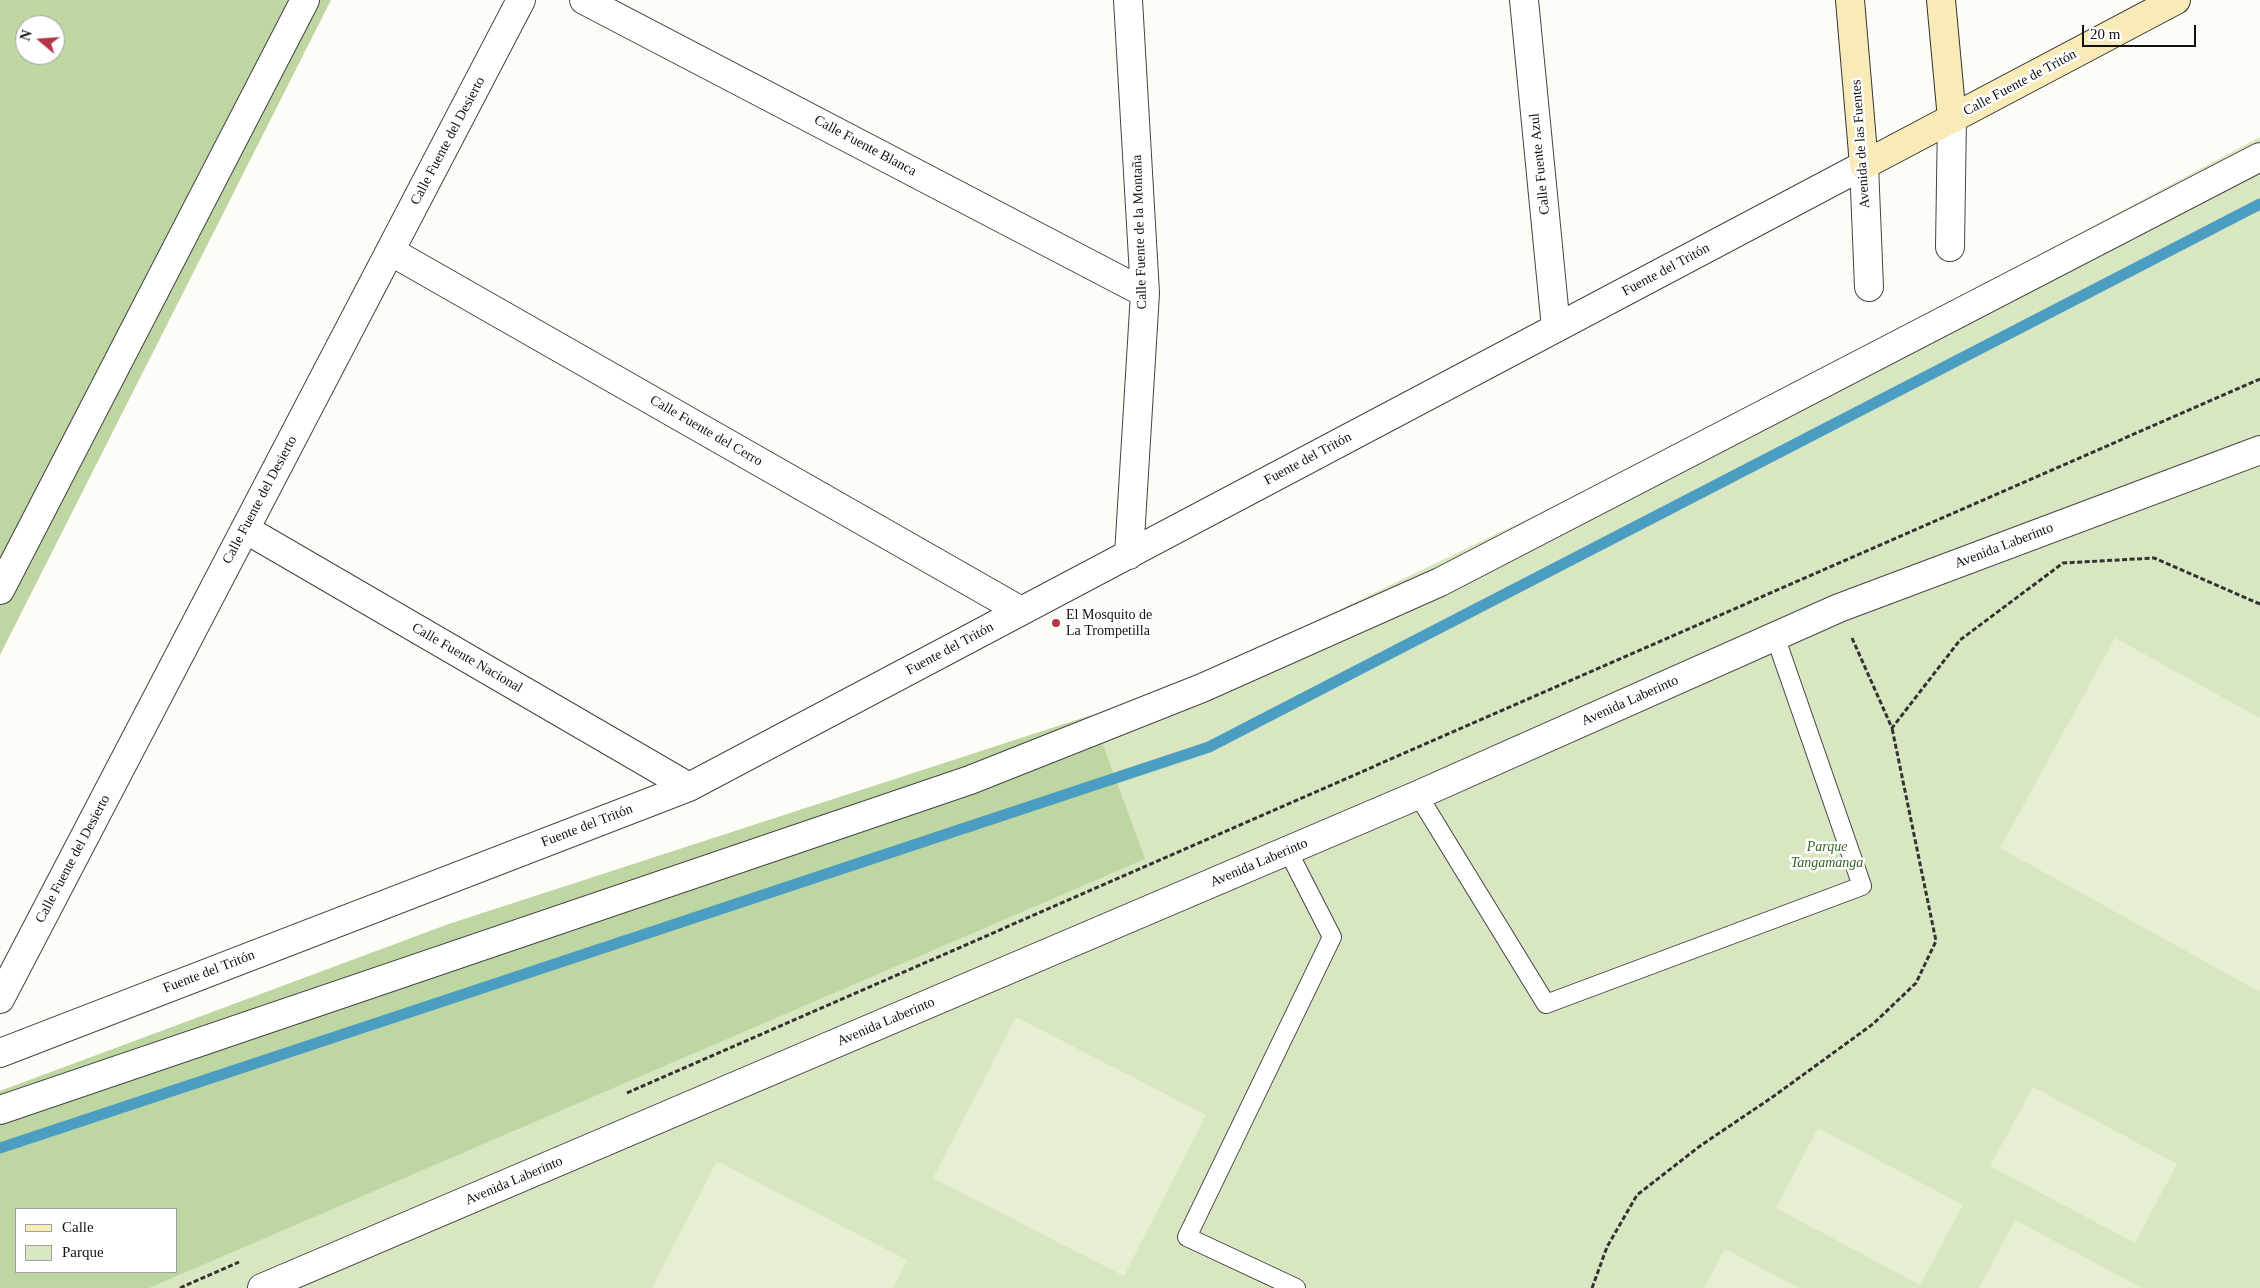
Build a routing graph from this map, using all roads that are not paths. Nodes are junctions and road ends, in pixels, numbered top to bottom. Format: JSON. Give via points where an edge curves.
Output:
{"nodes":[{"id":1,"x":306,"y":0,"type":"edge"},
{"id":2,"x":521,"y":0,"type":"edge"},
{"id":3,"x":584,"y":0,"type":"edge"},
{"id":4,"x":1128,"y":0,"type":"edge"},
{"id":5,"x":1524,"y":0,"type":"edge"},
{"id":6,"x":1850,"y":0,"type":"edge"},
{"id":7,"x":1941,"y":0,"type":"edge"},
{"id":8,"x":2176,"y":0,"type":"edge"},
{"id":9,"x":1952,"y":119,"type":"junction"},
{"id":10,"x":2260,"y":158,"type":"edge"},
{"id":11,"x":1864,"y":165,"type":"junction"},
{"id":12,"x":1950,"y":247,"type":"dead end"},
{"id":13,"x":390,"y":251,"type":"junction"},
{"id":14,"x":1869,"y":287,"type":"dead end"},
{"id":15,"x":1146,"y":292,"type":"junction"},
{"id":16,"x":1556,"y":328,"type":"junction"},
{"id":17,"x":2260,"y":450,"type":"edge"},
{"id":18,"x":245,"y":529,"type":"junction"},
{"id":19,"x":1128,"y":555,"type":"junction"},
{"id":20,"x":0,"y":590,"type":"edge"},
{"id":21,"x":1022,"y":611,"type":"junction"},
{"id":22,"x":1775,"y":636,"type":"junction"},
{"id":23,"x":689,"y":787,"type":"junction"},
{"id":24,"x":1418,"y":795,"type":"junction"},
{"id":25,"x":1288,"y":851,"type":"junction"},
{"id":26,"x":0,"y":999,"type":"edge"},
{"id":27,"x":0,"y":1053,"type":"edge"},
{"id":28,"x":0,"y":1110,"type":"edge"},
{"id":29,"x":262,"y":1288,"type":"edge"},
{"id":30,"x":1296,"y":1288,"type":"edge"}],
"edges":[{"from":1,"to":20,"type":"street"},
{"from":2,"to":13,"type":"street","name":"Calle Fuente del Desierto"},
{"from":3,"to":15,"type":"street","name":"Calle Fuente Blanca"},
{"from":4,"to":15,"type":"street","name":"Calle Fuente de la Montaña"},
{"from":5,"to":16,"type":"street","name":"Calle Fuente Azul"},
{"from":6,"to":11,"type":"street","name":"Avenida de las Fuentes"},
{"from":7,"to":9,"type":"street"},
{"from":8,"to":9,"type":"street","name":"Calle Fuente de Tritón"},
{"from":9,"to":11,"type":"street","name":"Calle Fuente de Tritón"},
{"from":9,"to":12,"type":"street"},
{"from":10,"to":28,"type":"street","via":[[1440,582],[1202,688],[970,780]]},
{"from":11,"to":14,"type":"street","name":"Avenida de las Fuentes"},
{"from":11,"to":16,"type":"street","name":"Fuente del Tritón"},
{"from":13,"to":18,"type":"street","name":"Calle Fuente del Desierto"},
{"from":13,"to":21,"type":"street","name":"Calle Fuente del Cerro"},
{"from":15,"to":19,"type":"street","name":"Calle Fuente de la Montaña"},
{"from":16,"to":19,"type":"street","name":"Fuente del Tritón"},
{"from":17,"to":22,"type":"street","name":"Avenida Laberinto","via":[[1839,608]]},
{"from":18,"to":23,"type":"street","name":"Calle Fuente Nacional"},
{"from":18,"to":26,"type":"street","name":"Calle Fuente del Desierto"},
{"from":19,"to":21,"type":"street","name":"Fuente del Tritón"},
{"from":21,"to":23,"type":"street","name":"Fuente del Tritón"},
{"from":22,"to":24,"type":"street","name":"Avenida Laberinto"},
{"from":22,"to":24,"type":"lane","via":[[1862,886],[1546,1004]]},
{"from":23,"to":27,"type":"street","name":"Fuente del Tritón"},
{"from":24,"to":25,"type":"street","name":"Avenida Laberinto"},
{"from":25,"to":29,"type":"street","name":"Avenida Laberinto"},
{"from":25,"to":30,"type":"lane","via":[[1332,938],[1187,1237]]}]}
